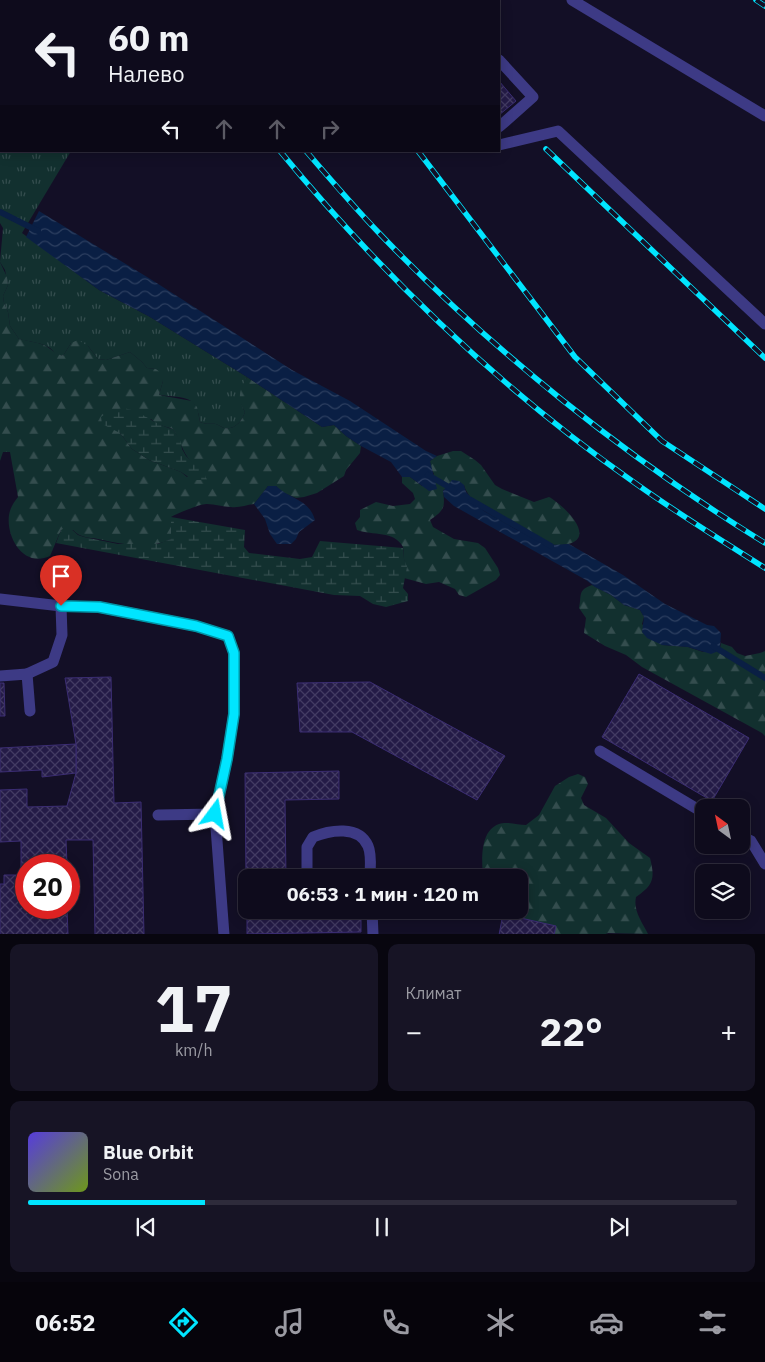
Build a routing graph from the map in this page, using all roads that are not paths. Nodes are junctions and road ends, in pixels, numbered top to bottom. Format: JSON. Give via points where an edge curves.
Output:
{"nodes":[{"id":1,"x":572,"y":0,"type":"edge"},
{"id":2,"x":500,"y":61,"type":"edge"},
{"id":3,"x":765,"y":116,"type":"edge"},
{"id":4,"x":500,"y":126,"type":"edge"},
{"id":5,"x":500,"y":145,"type":"edge"},
{"id":6,"x":765,"y":324,"type":"edge"},
{"id":7,"x":0,"y":599,"type":"edge"},
{"id":8,"x":61,"y":606,"type":"junction"},
{"id":9,"x":27,"y":674,"type":"junction"},
{"id":10,"x":0,"y":676,"type":"edge"},
{"id":11,"x":30,"y":711,"type":"dead end"},
{"id":12,"x":600,"y":751,"type":"dead end"},
{"id":13,"x":695,"y":808,"type":"edge"},
{"id":14,"x":215,"y":814,"type":"junction"},
{"id":15,"x":158,"y":815,"type":"dead end"},
{"id":16,"x":750,"y":840,"type":"edge"},
{"id":17,"x":765,"y":864,"type":"edge"},
{"id":18,"x":307,"y":869,"type":"edge"},
{"id":19,"x":370,"y":869,"type":"edge"},
{"id":20,"x":372,"y":919,"type":"edge"},
{"id":21,"x":224,"y":934,"type":"edge"},
{"id":22,"x":373,"y":934,"type":"edge"}],
"edges":[{"from":1,"to":3,"type":"lane"},
{"from":2,"to":4,"type":"lane","via":[[533,97]]},
{"from":5,"to":6,"type":"lane","via":[[558,131]]},
{"from":7,"to":8,"type":"lane"},
{"from":8,"to":9,"type":"lane","via":[[62,635],[53,662]]},
{"from":8,"to":14,"type":"lane","via":[[99,607],[196,626],[228,636],[234,653],[234,714]]},
{"from":9,"to":10,"type":"lane"},
{"from":9,"to":11,"type":"lane"},
{"from":12,"to":13,"type":"lane"},
{"from":14,"to":15,"type":"lane"},
{"from":14,"to":21,"type":"lane"},
{"from":16,"to":17,"type":"lane"},
{"from":18,"to":19,"type":"lane","via":[[307,847],[313,837],[324,832],[351,831],[363,838],[369,848]]},
{"from":20,"to":22,"type":"lane"}]}
